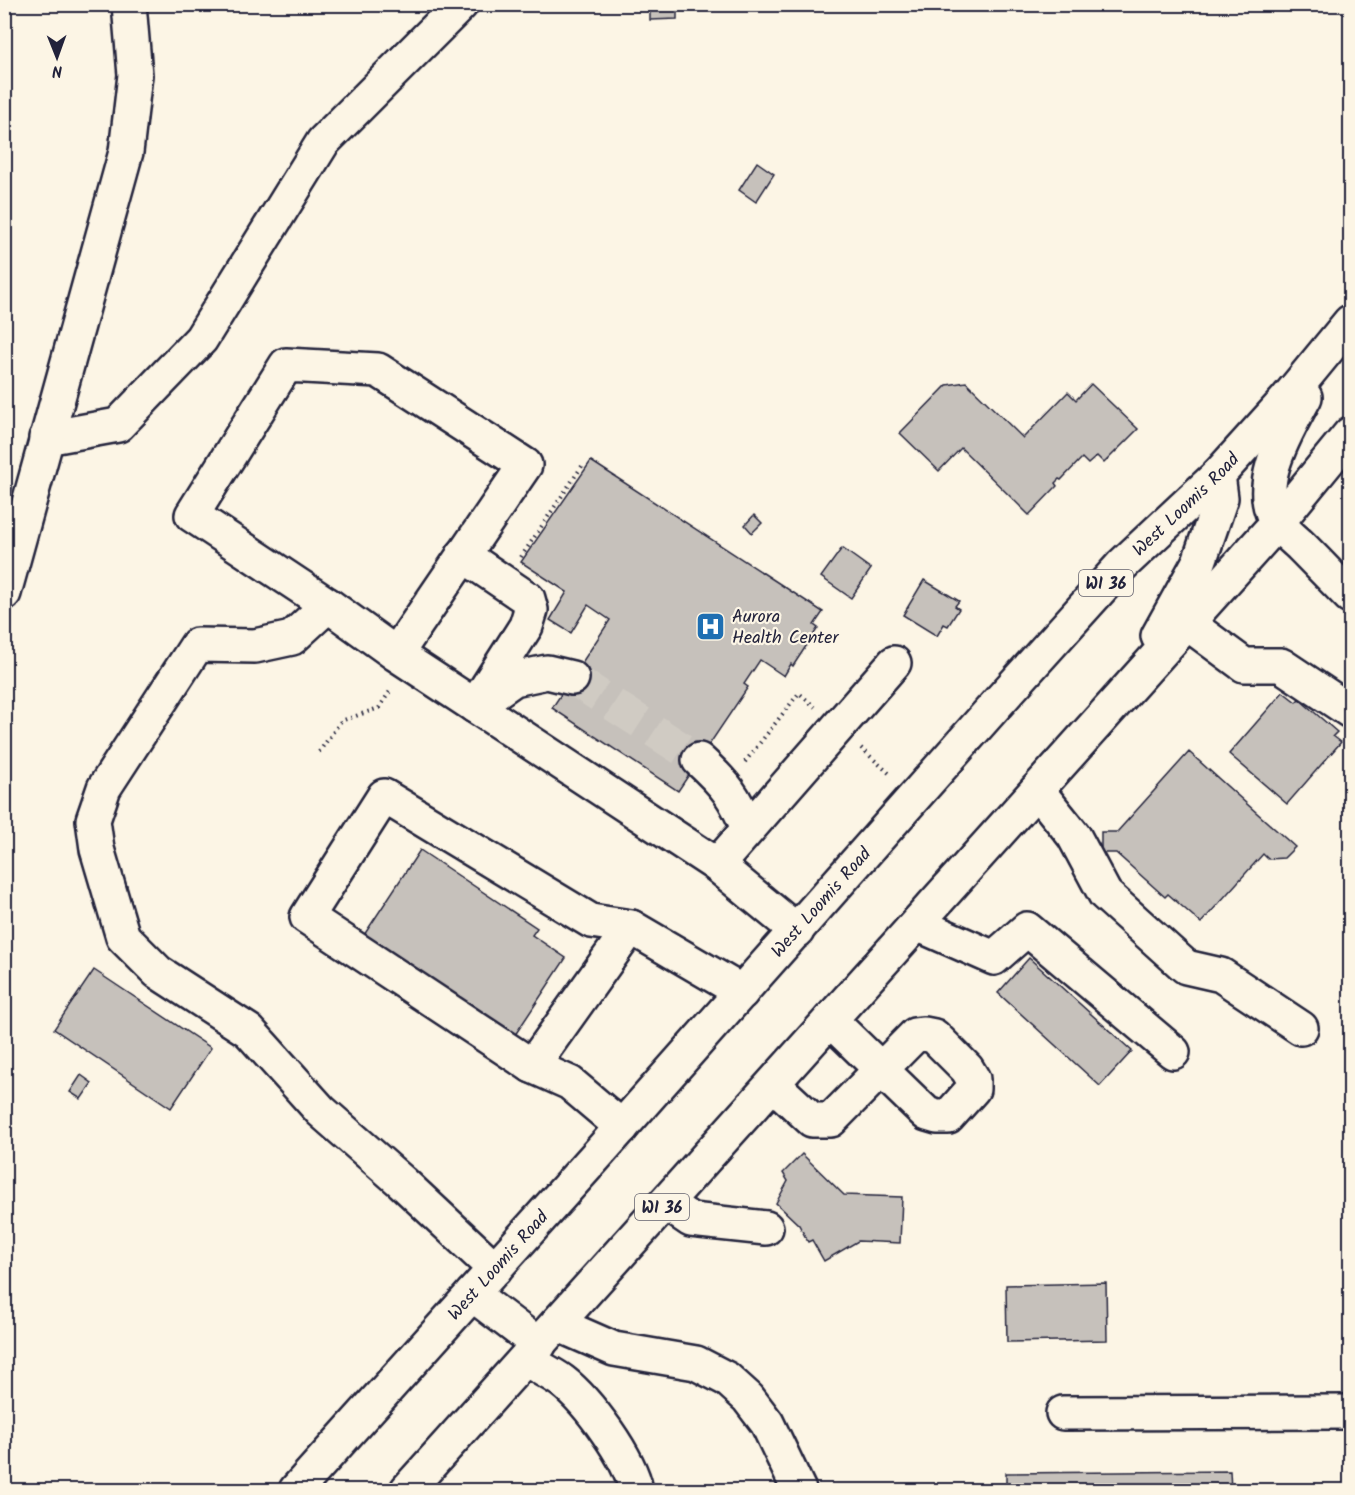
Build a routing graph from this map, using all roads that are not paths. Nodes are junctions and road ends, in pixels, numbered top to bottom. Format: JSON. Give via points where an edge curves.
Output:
{"nodes":[{"id":1,"x":129,"y":4,"type":"edge"},
{"id":2,"x":461,"y":4,"type":"edge"},
{"id":3,"x":1342,"y":332,"type":"edge"},
{"id":4,"x":1350,"y":434,"type":"edge"},
{"id":5,"x":46,"y":438,"type":"junction"},
{"id":6,"x":1218,"y":475,"type":"junction"},
{"id":7,"x":1277,"y":523,"type":"junction"},
{"id":8,"x":463,"y":555,"type":"junction"},
{"id":9,"x":4,"y":593,"type":"edge"},
{"id":10,"x":1350,"y":596,"type":"edge"},
{"id":11,"x":328,"y":605,"type":"junction"},
{"id":12,"x":1187,"y":623,"type":"junction"},
{"id":13,"x":403,"y":658,"type":"junction"},
{"id":14,"x":894,"y":663,"type":"dead end"},
{"id":15,"x":572,"y":678,"type":"tunnel mouth"},
{"id":16,"x":1130,"y":686,"type":"junction"},
{"id":17,"x":475,"y":706,"type":"junction"},
{"id":18,"x":1350,"y":711,"type":"edge"},
{"id":19,"x":699,"y":760,"type":"tunnel mouth"},
{"id":20,"x":1037,"y":790,"type":"junction"},
{"id":21,"x":748,"y":829,"type":"junction"},
{"id":22,"x":717,"y":865,"type":"junction"},
{"id":23,"x":917,"y":924,"type":"junction"},
{"id":24,"x":631,"y":927,"type":"junction"},
{"id":25,"x":797,"y":931,"type":"junction"},
{"id":26,"x":742,"y":992,"type":"junction"},
{"id":27,"x":830,"y":1020,"type":"junction"},
{"id":28,"x":1301,"y":1028,"type":"dead end"},
{"id":29,"x":1173,"y":1052,"type":"dead end"},
{"id":30,"x":532,"y":1066,"type":"junction"},
{"id":31,"x":773,"y":1084,"type":"junction"},
{"id":32,"x":622,"y":1127,"type":"junction"},
{"id":33,"x":666,"y":1203,"type":"junction"},
{"id":34,"x":766,"y":1228,"type":"dead end"},
{"id":35,"x":495,"y":1269,"type":"junction"},
{"id":36,"x":472,"y":1294,"type":"junction"},
{"id":37,"x":541,"y":1343,"type":"junction"},
{"id":38,"x":1350,"y":1412,"type":"edge"},
{"id":39,"x":1063,"y":1413,"type":"dead end"},
{"id":40,"x":296,"y":1491,"type":"edge"},
{"id":41,"x":407,"y":1491,"type":"edge"},
{"id":42,"x":636,"y":1491,"type":"edge"},
{"id":43,"x":799,"y":1491,"type":"edge"}],
"edges":[{"from":1,"to":5,"type":"main road","via":[[135,75],[126,152]]},
{"from":2,"to":5,"type":"main road","via":[[323,142],[201,339],[118,425]]},
{"from":3,"to":6,"type":"main road","name":"West Loomis Road","number":"WI 36"},
{"from":3,"to":7,"type":"main road","via":[[1286,433],[1271,471],[1268,486]]},
{"from":4,"to":7,"type":"main road","number":"WI 36"},
{"from":5,"to":9,"type":"main road"},
{"from":6,"to":16,"type":"main road","via":[[1221,498],[1198,562]]},
{"from":6,"to":25,"type":"main road","name":"West Loomis Road","number":"WI 36","via":[[1122,565]]},
{"from":7,"to":10,"type":"main road"},
{"from":7,"to":12,"type":"main road","number":"WI 36"},
{"from":8,"to":11,"type":"main road","via":[[525,465],[378,370],[286,365],[192,515]]},
{"from":8,"to":13,"type":"main road"},
{"from":8,"to":17,"type":"main road","via":[[528,599],[531,610],[526,626]]},
{"from":11,"to":13,"type":"main road"},
{"from":11,"to":35,"type":"main road","via":[[292,638],[255,646],[197,645],[104,788],[93,820],[97,849],[123,937],[158,972],[249,1031],[321,1111]]},
{"from":12,"to":16,"type":"main road","number":"WI 36"},
{"from":12,"to":18,"type":"main road","via":[[1244,665],[1281,665]]},
{"from":13,"to":17,"type":"main road"},
{"from":14,"to":21,"type":"main road"},
{"from":15,"to":17,"type":"main road","via":[[547,672],[514,679]]},
{"from":16,"to":20,"type":"main road","number":"WI 36"},
{"from":17,"to":22,"type":"main road"},
{"from":19,"to":21,"type":"main road","via":[[724,783]]},
{"from":20,"to":23,"type":"main road","number":"WI 36"},
{"from":20,"to":28,"type":"main road","via":[[1074,836],[1105,894],[1178,960],[1186,967],[1221,975]]},
{"from":21,"to":22,"type":"main road"},
{"from":22,"to":25,"type":"main road"},
{"from":23,"to":27,"type":"main road","number":"WI 36"},
{"from":23,"to":29,"type":"main road","via":[[994,958],[1028,929]]},
{"from":24,"to":26,"type":"main road"},
{"from":24,"to":30,"type":"main road"},
{"from":24,"to":30,"type":"main road","via":[[591,921],[384,796],[307,917]]},
{"from":25,"to":26,"type":"main road","name":"West Loomis Road","number":"WI 36"},
{"from":26,"to":32,"type":"main road","name":"West Loomis Road","number":"WI 36"},
{"from":27,"to":31,"type":"main road","number":"WI 36"},
{"from":27,"to":31,"type":"main road","via":[[880,1069],[831,1120],[812,1120]]},
{"from":30,"to":32,"type":"main road","via":[[570,1083]]},
{"from":31,"to":33,"type":"main road","number":"WI 36"},
{"from":32,"to":35,"type":"main road","name":"West Loomis Road","number":"WI 36"},
{"from":33,"to":34,"type":"main road","via":[[691,1220]]},
{"from":33,"to":37,"type":"main road","number":"WI 36"},
{"from":35,"to":36,"type":"main road","name":"West Loomis Road","number":"WI 36"},
{"from":36,"to":37,"type":"main road"},
{"from":36,"to":40,"type":"main road","name":"West Loomis Road","number":"WI 36"},
{"from":37,"to":41,"type":"main road","number":"WI 36"},
{"from":37,"to":42,"type":"main road","via":[[563,1382],[598,1418],[633,1475]]},
{"from":37,"to":43,"type":"main road","via":[[614,1349],[696,1363],[727,1379],[767,1423]]},
{"from":38,"to":39,"type":"main road"}]}
